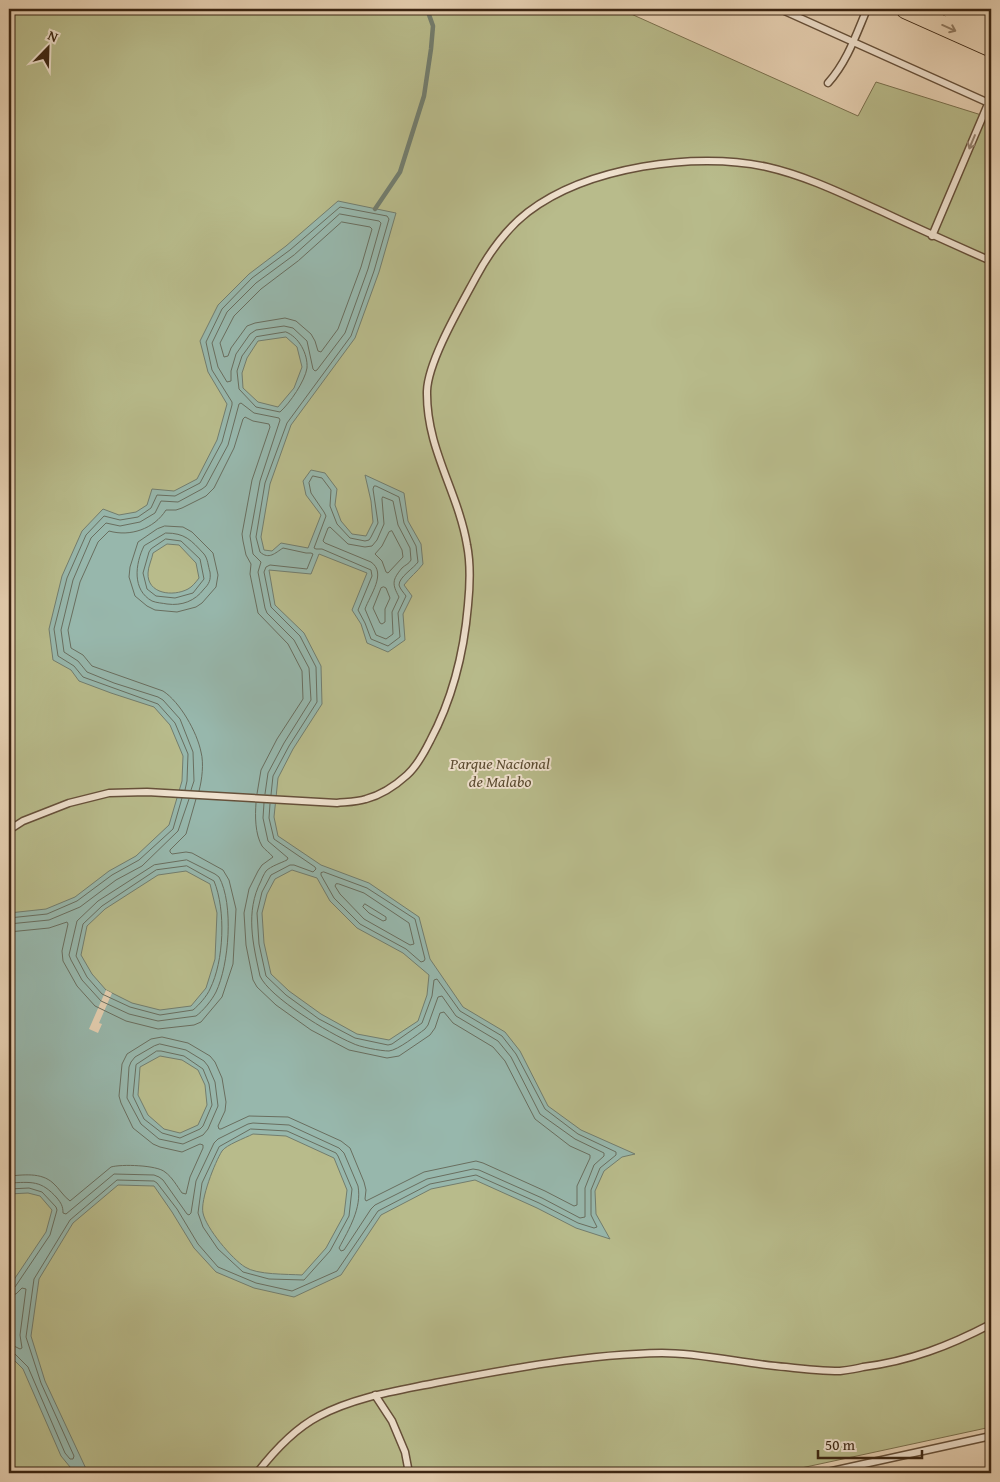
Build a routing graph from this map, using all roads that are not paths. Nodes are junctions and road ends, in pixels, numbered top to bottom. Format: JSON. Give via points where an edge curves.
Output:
{"nodes":[{"id":1,"x":780,"y":9,"type":"edge"},
{"id":2,"x":867,"y":9,"type":"edge"},
{"id":3,"x":906,"y":9,"type":"edge"},
{"id":4,"x":951,"y":9,"type":"edge"},
{"id":5,"x":991,"y":27,"type":"edge"},
{"id":6,"x":853,"y":42,"type":"junction"},
{"id":7,"x":991,"y":47,"type":"edge"},
{"id":8,"x":828,"y":83,"type":"dead end"},
{"id":9,"x":990,"y":102,"type":"edge"},
{"id":10,"x":932,"y":236,"type":"junction"},
{"id":11,"x":991,"y":261,"type":"edge"},
{"id":12,"x":9,"y":830,"type":"edge"},
{"id":13,"x":991,"y":1324,"type":"edge"},
{"id":14,"x":375,"y":1396,"type":"junction"},
{"id":15,"x":991,"y":1436,"type":"edge"},
{"id":16,"x":256,"y":1473,"type":"edge"},
{"id":17,"x":409,"y":1473,"type":"edge"},
{"id":18,"x":823,"y":1473,"type":"edge"}],
"edges":[{"from":1,"to":6,"type":"lane"},
{"from":2,"to":6,"type":"lane"},
{"from":3,"to":7,"type":"main road","one_way":true},
{"from":4,"to":5,"type":"main road"},
{"from":6,"to":8,"type":"lane"},
{"from":6,"to":9,"type":"lane"},
{"from":9,"to":10,"type":"lane","one_way":true},
{"from":10,"to":11,"type":"lane"},
{"from":10,"to":12,"type":"lane","via":[[801,177],[726,161],[688,161],[624,170],[556,194],[528,212],[508,230],[482,266],[444,341],[427,387],[432,438],[463,522],[470,577],[465,633],[454,683],[437,728],[423,755],[407,775],[387,790],[366,799],[337,803],[147,792],[109,793],[69,803]]},
{"from":13,"to":14,"type":"lane","via":[[932,1351],[892,1363],[840,1371],[663,1353],[543,1364]]},
{"from":14,"to":16,"type":"lane","via":[[352,1401],[318,1416],[291,1436]]},
{"from":14,"to":17,"type":"lane","via":[[392,1421],[405,1452]]},
{"from":15,"to":18,"type":"lane"}]}
